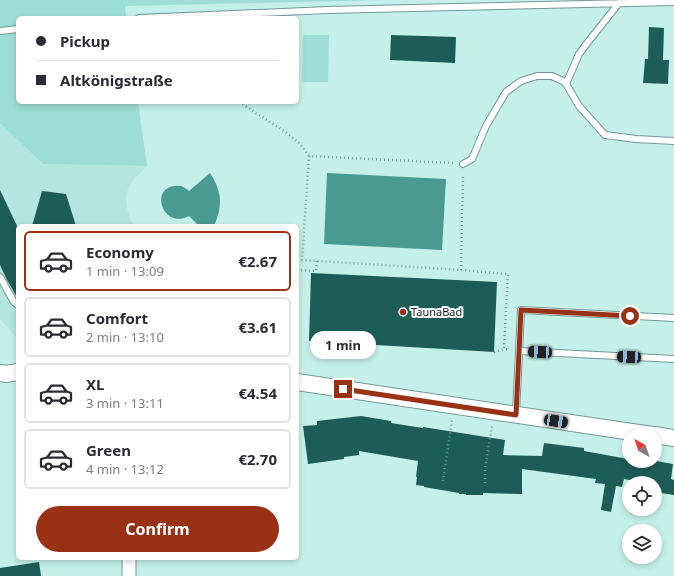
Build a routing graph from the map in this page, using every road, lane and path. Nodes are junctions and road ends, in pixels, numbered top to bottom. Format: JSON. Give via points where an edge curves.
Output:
{"nodes":[{"id":1,"x":674,"y":2,"type":"edge"},
{"id":2,"x":619,"y":4,"type":"junction"},
{"id":3,"x":186,"y":16,"type":"edge"},
{"id":4,"x":16,"y":29,"type":"edge"},
{"id":5,"x":0,"y":31,"type":"edge"},
{"id":6,"x":566,"y":84,"type":"junction"},
{"id":7,"x":242,"y":104,"type":"edge"},
{"id":8,"x":674,"y":141,"type":"edge"},
{"id":9,"x":309,"y":156,"type":"junction"},
{"id":10,"x":463,"y":164,"type":"junction"},
{"id":11,"x":317,"y":260,"type":"junction"},
{"id":12,"x":299,"y":270,"type":"edge"},
{"id":13,"x":461,"y":270,"type":"junction"},
{"id":14,"x":0,"y":277,"type":"edge"},
{"id":15,"x":16,"y":304,"type":"edge"},
{"id":16,"x":506,"y":308,"type":"junction"},
{"id":17,"x":511,"y":309,"type":"dead end"},
{"id":18,"x":674,"y":318,"type":"edge"},
{"id":19,"x":504,"y":349,"type":"junction"},
{"id":20,"x":509,"y":350,"type":"dead end"},
{"id":21,"x":519,"y":351,"type":"junction"},
{"id":22,"x":494,"y":352,"type":"dead end"},
{"id":23,"x":674,"y":359,"type":"edge"},
{"id":24,"x":16,"y":372,"type":"edge"},
{"id":25,"x":0,"y":373,"type":"edge"},
{"id":26,"x":299,"y":382,"type":"edge"},
{"id":27,"x":454,"y":406,"type":"junction"},
{"id":28,"x":494,"y":412,"type":"junction"},
{"id":29,"x":516,"y":415,"type":"junction"},
{"id":30,"x":622,"y":430,"type":"edge"},
{"id":31,"x":662,"y":436,"type":"edge"},
{"id":32,"x":674,"y":438,"type":"edge"},
{"id":33,"x":443,"y":481,"type":"dead end"},
{"id":34,"x":484,"y":483,"type":"dead end"},
{"id":35,"x":129,"y":560,"type":"edge"},
{"id":36,"x":129,"y":576,"type":"edge"}],
"edges":[{"from":1,"to":2,"type":"lane"},
{"from":2,"to":3,"type":"lane","via":[[328,10]]},
{"from":2,"to":6,"type":"lane","via":[[579,54]]},
{"from":4,"to":5,"type":"lane"},
{"from":6,"to":8,"type":"lane","via":[[580,106],[605,135]]},
{"from":6,"to":10,"type":"lane","via":[[552,76],[537,76],[521,81],[506,92],[486,126],[472,159]]},
{"from":7,"to":9,"type":"path","via":[[284,131],[299,143]]},
{"from":9,"to":10,"type":"path"},
{"from":9,"to":11,"type":"path","via":[[302,260]]},
{"from":10,"to":13,"type":"path"},
{"from":11,"to":12,"type":"path","via":[[316,271]]},
{"from":11,"to":13,"type":"path"},
{"from":13,"to":16,"type":"path","via":[[508,274]]},
{"from":14,"to":15,"type":"lane"},
{"from":16,"to":17,"type":"path"},
{"from":16,"to":19,"type":"path"},
{"from":18,"to":21,"type":"lane","via":[[521,310]]},
{"from":19,"to":20,"type":"path"},
{"from":19,"to":22,"type":"path"},
{"from":21,"to":23,"type":"lane"},
{"from":21,"to":29,"type":"lane"},
{"from":24,"to":25,"type":"street"},
{"from":26,"to":27,"type":"street"},
{"from":27,"to":28,"type":"street"},
{"from":27,"to":33,"type":"path"},
{"from":28,"to":29,"type":"street"},
{"from":28,"to":34,"type":"path"},
{"from":29,"to":30,"type":"street"},
{"from":31,"to":32,"type":"street"},
{"from":35,"to":36,"type":"street"}]}
